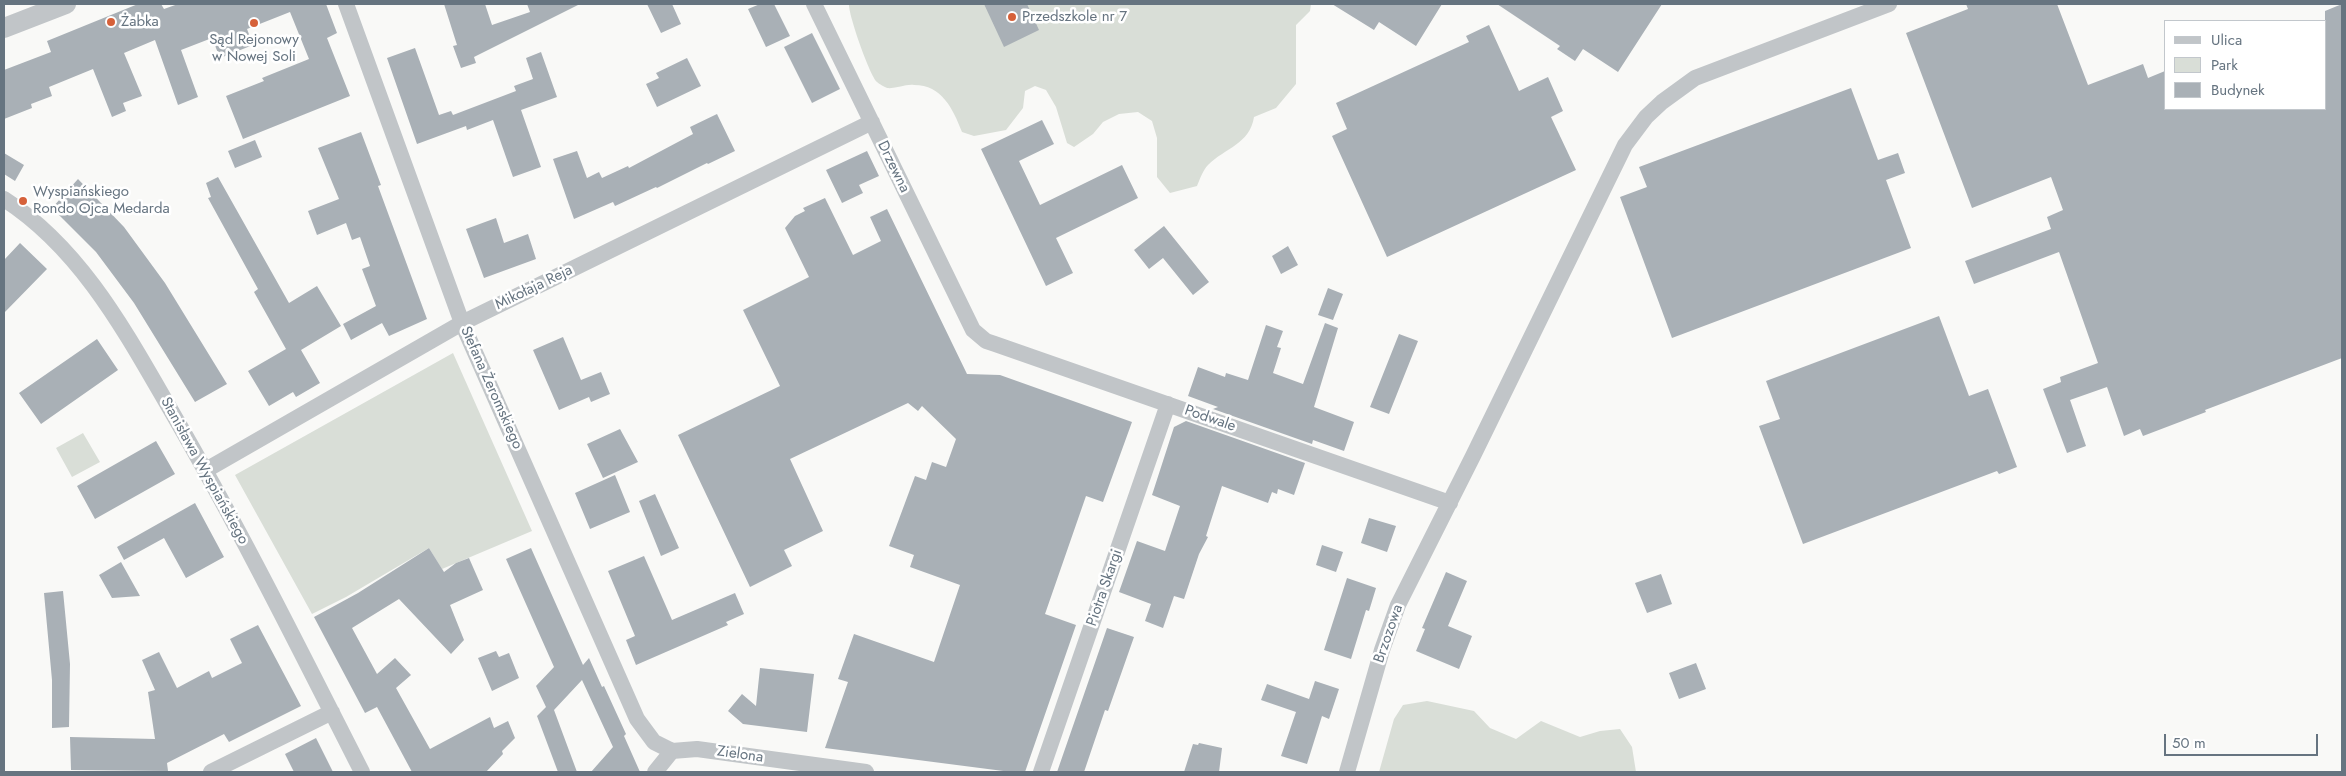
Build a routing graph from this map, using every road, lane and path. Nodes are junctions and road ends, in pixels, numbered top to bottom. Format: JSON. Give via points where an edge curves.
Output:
{"nodes":[{"id":1,"x":66,"y":4,"type":"edge"},
{"id":2,"x":346,"y":4,"type":"edge"},
{"id":3,"x":814,"y":4,"type":"edge"},
{"id":4,"x":1889,"y":4,"type":"edge"},
{"id":5,"x":4,"y":28,"type":"edge"},
{"id":6,"x":872,"y":122,"type":"junction"},
{"id":7,"x":4,"y":199,"type":"edge"},
{"id":8,"x":462,"y":323,"type":"junction"},
{"id":9,"x":973,"y":330,"type":"joint"},
{"id":10,"x":1168,"y":404,"type":"junction"},
{"id":11,"x":206,"y":470,"type":"junction"},
{"id":12,"x":1450,"y":503,"type":"junction"},
{"id":13,"x":332,"y":712,"type":"junction"},
{"id":14,"x":672,"y":752,"type":"junction"},
{"id":15,"x":211,"y":772,"type":"edge"},
{"id":16,"x":362,"y":772,"type":"edge"},
{"id":17,"x":655,"y":772,"type":"edge"},
{"id":18,"x":866,"y":772,"type":"edge"},
{"id":19,"x":1041,"y":772,"type":"edge"},
{"id":20,"x":1346,"y":772,"type":"edge"}],
"edges":[{"from":1,"to":5,"type":"street"},
{"from":2,"to":8,"type":"street","name":"Stefana Żeromskiego"},
{"from":3,"to":6,"type":"street","name":"Drzewna"},
{"from":4,"to":12,"type":"street","name":"Brzozowa","via":[[1695,78],[1646,117],[1614,164]]},
{"from":6,"to":8,"type":"street","name":"Mikołaja Reja"},
{"from":6,"to":9,"type":"street","name":"Drzewna"},
{"from":7,"to":11,"type":"street","name":"Stanisława Wyspiańskiego","via":[[44,230],[98,291]]},
{"from":8,"to":11,"type":"street","name":"Mikołaja Reja"},
{"from":8,"to":14,"type":"street","name":"Stefana Żeromskiego","via":[[637,719],[654,742]]},
{"from":9,"to":10,"type":"street","name":"Podwale","via":[[986,341]]},
{"from":10,"to":12,"type":"street","name":"Podwale"},
{"from":10,"to":19,"type":"street","name":"Piotra Skargi"},
{"from":11,"to":13,"type":"street","name":"Stanisława Wyspiańskiego"},
{"from":12,"to":20,"type":"street","name":"Brzozowa","via":[[1398,605]]},
{"from":13,"to":15,"type":"street"},
{"from":13,"to":16,"type":"street","name":"Stanisława Wyspiańskiego"},
{"from":14,"to":17,"type":"street"},
{"from":14,"to":18,"type":"street","name":"Zielona","via":[[696,749]]}]}
